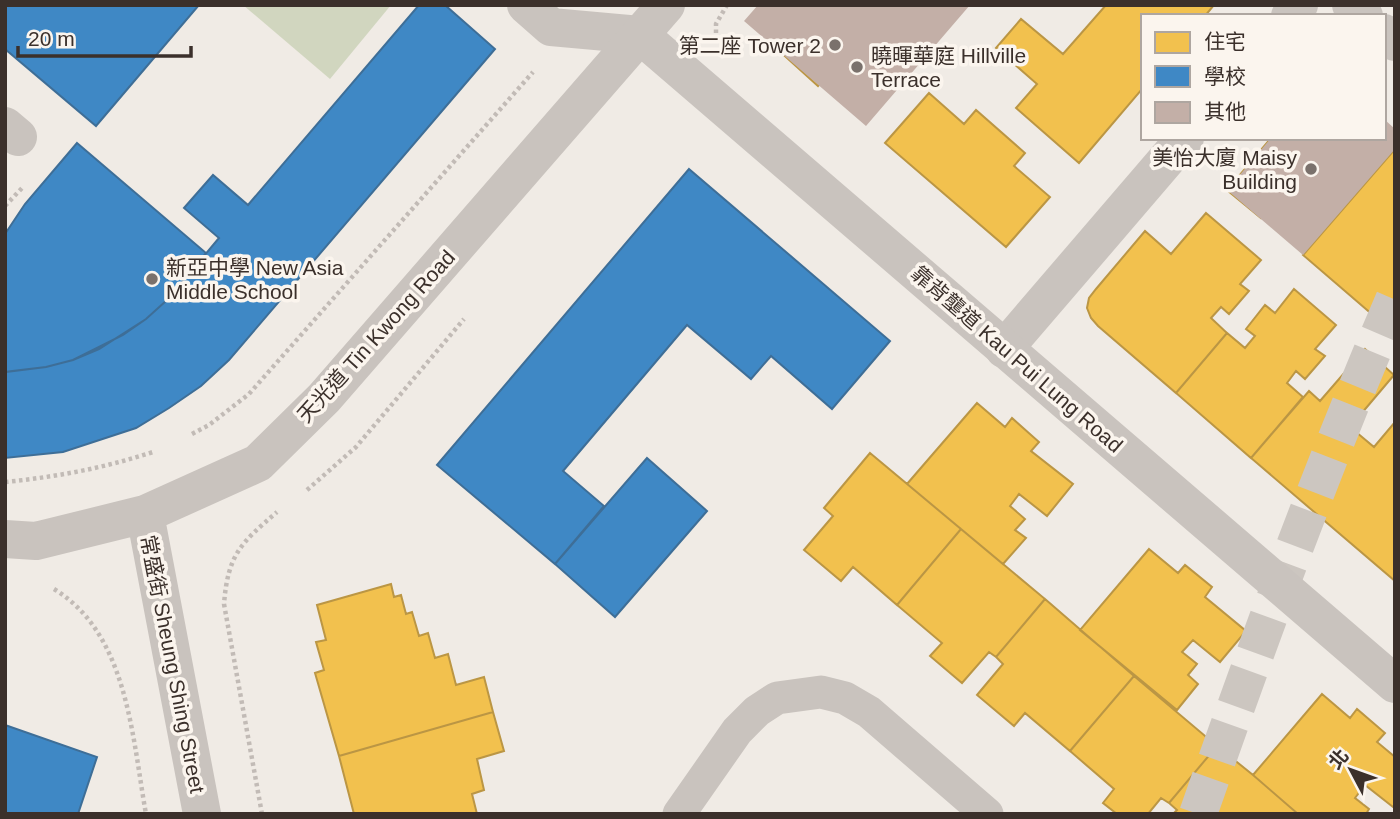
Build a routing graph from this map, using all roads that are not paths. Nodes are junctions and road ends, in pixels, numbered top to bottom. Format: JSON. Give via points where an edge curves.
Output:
{"nodes":[{"id":1,"x":526,"y":5,"type":"edge"},
{"id":2,"x":666,"y":5,"type":"edge"},
{"id":3,"x":640,"y":35,"type":"junction"},
{"id":4,"x":1183,"y":140,"type":"edge"},
{"id":5,"x":1004,"y":349,"type":"junction"},
{"id":6,"x":145,"y":514,"type":"junction"},
{"id":7,"x":5,"y":539,"type":"edge"},
{"id":8,"x":1395,"y":684,"type":"edge"},
{"id":9,"x":202,"y":814,"type":"edge"},
{"id":10,"x":679,"y":814,"type":"edge"},
{"id":11,"x":988,"y":814,"type":"edge"}],
"edges":[{"from":1,"to":3,"type":"street","via":[[551,27]]},
{"from":2,"to":3,"type":"street","name":"天光道 Tin Kwong Road"},
{"from":3,"to":5,"type":"street","name":"靠背壟道 Kau Pui Lung Road"},
{"from":3,"to":6,"type":"street","name":"天光道 Tin Kwong Road","via":[[324,398],[258,463]]},
{"from":4,"to":5,"type":"street"},
{"from":5,"to":8,"type":"street","name":"靠背壟道 Kau Pui Lung Road"},
{"from":6,"to":7,"type":"street","name":"天光道 Tin Kwong Road","via":[[36,541]]},
{"from":6,"to":9,"type":"street","name":"常盛街 Sheung Shing Street"},
{"from":10,"to":11,"type":"lane","via":[[737,731],[757,711],[778,698],[821,691],[869,712]]}]}
